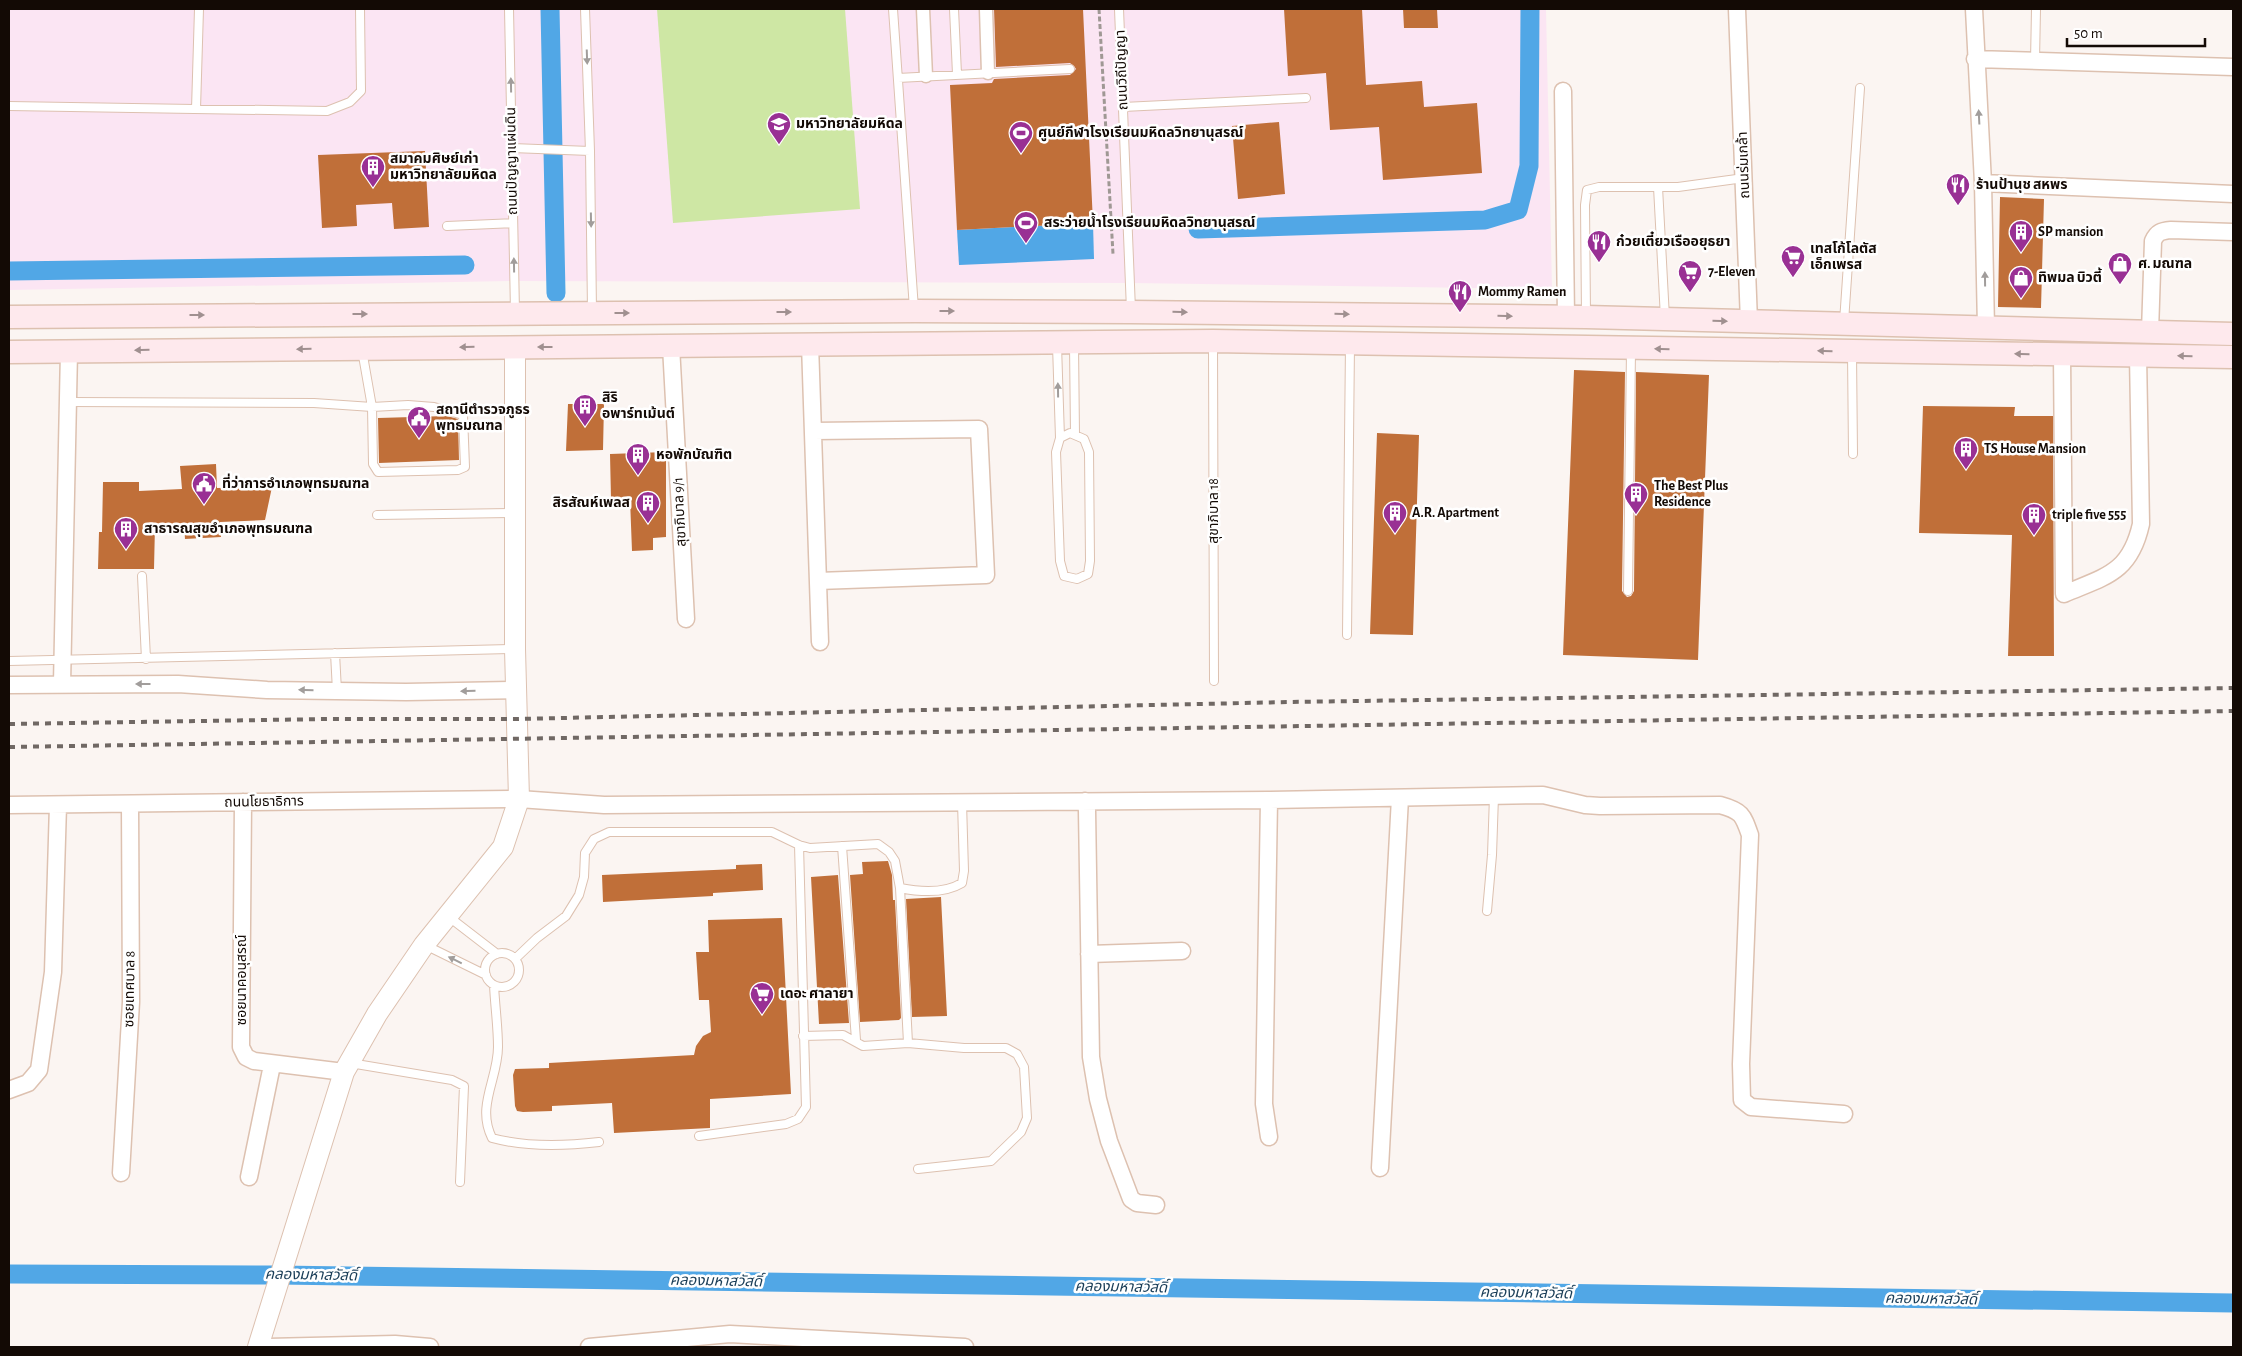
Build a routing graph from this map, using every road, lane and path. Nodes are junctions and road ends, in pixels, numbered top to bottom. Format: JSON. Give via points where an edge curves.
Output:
{"nodes":[{"id":1,"x":199,"y":9,"type":"edge"},
{"id":2,"x":360,"y":9,"type":"edge"},
{"id":3,"x":509,"y":9,"type":"edge"},
{"id":4,"x":585,"y":9,"type":"edge"},
{"id":5,"x":893,"y":9,"type":"edge"},
{"id":6,"x":922,"y":9,"type":"edge"},
{"id":7,"x":954,"y":9,"type":"edge"},
{"id":8,"x":986,"y":9,"type":"edge"},
{"id":9,"x":1099,"y":9,"type":"edge"},
{"id":10,"x":1119,"y":9,"type":"edge"},
{"id":11,"x":1737,"y":9,"type":"edge"},
{"id":12,"x":1974,"y":9,"type":"edge"},
{"id":13,"x":2036,"y":9,"type":"edge"},
{"id":14,"x":1975,"y":59,"type":"junction"},
{"id":15,"x":2035,"y":61,"type":"junction"},
{"id":16,"x":2233,"y":67,"type":"edge"},
{"id":17,"x":1070,"y":69,"type":"dead end"},
{"id":18,"x":988,"y":73,"type":"junction"},
{"id":19,"x":957,"y":74,"type":"junction"},
{"id":20,"x":926,"y":76,"type":"junction"},
{"id":21,"x":898,"y":78,"type":"junction"},
{"id":22,"x":1860,"y":88,"type":"dead end"},
{"id":23,"x":1562,"y":91,"type":"dead end"},
{"id":24,"x":1306,"y":98,"type":"dead end"},
{"id":25,"x":9,"y":106,"type":"edge"},
{"id":26,"x":1123,"y":106,"type":"junction"},
{"id":27,"x":196,"y":109,"type":"junction"},
{"id":28,"x":512,"y":148,"type":"junction"},
{"id":29,"x":590,"y":151,"type":"junction"},
{"id":30,"x":1744,"y":178,"type":"junction"},
{"id":31,"x":1983,"y":183,"type":"junction"},
{"id":32,"x":1658,"y":187,"type":"junction"},
{"id":33,"x":2233,"y":194,"type":"edge"},
{"id":34,"x":513,"y":223,"type":"junction"},
{"id":35,"x":447,"y":226,"type":"dead end"},
{"id":36,"x":2233,"y":232,"type":"edge"},
{"id":37,"x":1112,"y":254,"type":"dead end"},
{"id":38,"x":914,"y":311,"type":"junction"},
{"id":39,"x":1131,"y":312,"type":"junction"},
{"id":40,"x":592,"y":313,"type":"junction"},
{"id":41,"x":514,"y":314,"type":"junction"},
{"id":42,"x":69,"y":316,"type":"junction"},
{"id":43,"x":9,"y":317,"type":"edge"},
{"id":44,"x":1576,"y":317,"type":"junction"},
{"id":45,"x":1665,"y":320,"type":"junction"},
{"id":46,"x":1749,"y":322,"type":"junction"},
{"id":47,"x":1844,"y":324,"type":"junction"},
{"id":48,"x":1986,"y":328,"type":"junction"},
{"id":49,"x":2150,"y":332,"type":"junction"},
{"id":50,"x":2233,"y":334,"type":"edge"},
{"id":51,"x":1066,"y":342,"type":"junction"},
{"id":52,"x":1213,"y":342,"type":"junction"},
{"id":53,"x":1350,"y":343,"type":"junction"},
{"id":54,"x":810,"y":344,"type":"junction"},
{"id":55,"x":671,"y":346,"type":"junction"},
{"id":56,"x":515,"y":347,"type":"junction"},
{"id":57,"x":362,"y":348,"type":"junction"},
{"id":58,"x":1631,"y":348,"type":"junction"},
{"id":59,"x":69,"y":351,"type":"junction"},
{"id":60,"x":1852,"y":351,"type":"junction"},
{"id":61,"x":9,"y":352,"type":"edge"},
{"id":62,"x":1985,"y":353,"type":"junction"},
{"id":63,"x":2062,"y":354,"type":"junction"},
{"id":64,"x":2138,"y":355,"type":"junction"},
{"id":65,"x":2233,"y":357,"type":"edge"},
{"id":66,"x":69,"y":402,"type":"junction"},
{"id":67,"x":372,"y":407,"type":"junction"},
{"id":68,"x":814,"y":431,"type":"junction"},
{"id":69,"x":1076,"y":435,"type":"junction"},
{"id":70,"x":1060,"y":438,"type":"junction"},
{"id":71,"x":1853,"y":454,"type":"dead end"},
{"id":72,"x":515,"y":513,"type":"junction"},
{"id":73,"x":378,"y":515,"type":"dead end"},
{"id":74,"x":142,"y":576,"type":"dead end"},
{"id":75,"x":818,"y":581,"type":"junction"},
{"id":76,"x":1628,"y":591,"type":"dead end"},
{"id":77,"x":686,"y":619,"type":"dead end"},
{"id":78,"x":1347,"y":635,"type":"dead end"},
{"id":79,"x":820,"y":642,"type":"dead end"},
{"id":80,"x":515,"y":649,"type":"junction"},
{"id":81,"x":335,"y":654,"type":"junction"},
{"id":82,"x":146,"y":659,"type":"junction"},
{"id":83,"x":64,"y":660,"type":"junction"},
{"id":84,"x":9,"y":661,"type":"edge"},
{"id":85,"x":1214,"y":681,"type":"dead end"},
{"id":86,"x":62,"y":684,"type":"junction"},
{"id":87,"x":9,"y":685,"type":"edge"},
{"id":88,"x":517,"y":690,"type":"junction"},
{"id":89,"x":337,"y":691,"type":"junction"},
{"id":90,"x":1494,"y":796,"type":"junction"},
{"id":91,"x":1400,"y":798,"type":"junction"},
{"id":92,"x":519,"y":799,"type":"junction"},
{"id":93,"x":1269,"y":800,"type":"junction"},
{"id":94,"x":1085,"y":801,"type":"junction"},
{"id":95,"x":242,"y":802,"type":"junction"},
{"id":96,"x":962,"y":802,"type":"junction"},
{"id":97,"x":130,"y":804,"type":"junction"},
{"id":98,"x":9,"y":805,"type":"edge"},
{"id":99,"x":58,"y":805,"type":"junction"},
{"id":100,"x":798,"y":845,"type":"junction"},
{"id":101,"x":842,"y":846,"type":"junction"},
{"id":102,"x":900,"y":888,"type":"junction"},
{"id":103,"x":1487,"y":911,"type":"dead end"},
{"id":104,"x":447,"y":916,"type":"junction"},
{"id":105,"x":424,"y":945,"type":"junction"},
{"id":106,"x":1182,"y":951,"type":"dead end"},
{"id":107,"x":497,"y":954,"type":"junction"},
{"id":108,"x":1089,"y":954,"type":"junction"},
{"id":109,"x":515,"y":959,"type":"junction"},
{"id":110,"x":486,"y":975,"type":"junction"},
{"id":111,"x":494,"y":985,"type":"junction"},
{"id":112,"x":803,"y":1036,"type":"junction"},
{"id":113,"x":856,"y":1040,"type":"junction"},
{"id":114,"x":908,"y":1044,"type":"junction"},
{"id":115,"x":272,"y":1065,"type":"junction"},
{"id":116,"x":347,"y":1068,"type":"junction"},
{"id":117,"x":9,"y":1090,"type":"edge"},
{"id":118,"x":1844,"y":1114,"type":"dead end"},
{"id":119,"x":699,"y":1136,"type":"dead end"},
{"id":120,"x":1269,"y":1137,"type":"dead end"},
{"id":121,"x":599,"y":1142,"type":"dead end"},
{"id":122,"x":918,"y":1168,"type":"dead end"},
{"id":123,"x":1380,"y":1168,"type":"dead end"},
{"id":124,"x":121,"y":1173,"type":"dead end"},
{"id":125,"x":249,"y":1178,"type":"dead end"},
{"id":126,"x":460,"y":1182,"type":"dead end"},
{"id":127,"x":1156,"y":1205,"type":"dead end"},
{"id":128,"x":258,"y":1347,"type":"edge"},
{"id":129,"x":268,"y":1347,"type":"edge"},
{"id":130,"x":430,"y":1347,"type":"edge"},
{"id":131,"x":589,"y":1347,"type":"edge"},
{"id":132,"x":964,"y":1347,"type":"edge"}],
"edges":[{"from":1,"to":27,"type":"lane"},
{"from":2,"to":27,"type":"lane","via":[[361,91],[350,102],[327,111]]},
{"from":28,"to":3,"type":"lane","name":"ถนนปัญญาแผ่นดิน","one_way":true},
{"from":4,"to":29,"type":"lane","one_way":true},
{"from":5,"to":21,"type":"lane"},
{"from":6,"to":20,"type":"street"},
{"from":7,"to":19,"type":"lane"},
{"from":8,"to":18,"type":"street"},
{"from":9,"to":37,"type":"path"},
{"from":10,"to":26,"type":"lane","name":"ถนนวิถีปัญญา"},
{"from":11,"to":30,"type":"street","name":"ถนนร่มเกล้า"},
{"from":12,"to":14,"type":"street"},
{"from":13,"to":15,"type":"lane"},
{"from":14,"to":15,"type":"street"},
{"from":31,"to":14,"type":"street","one_way":true},
{"from":15,"to":16,"type":"street"},
{"from":17,"to":18,"type":"lane"},
{"from":18,"to":19,"type":"lane"},
{"from":19,"to":20,"type":"lane"},
{"from":20,"to":21,"type":"lane"},
{"from":21,"to":38,"type":"lane"},
{"from":22,"to":47,"type":"lane"},
{"from":23,"to":44,"type":"street"},
{"from":24,"to":26,"type":"lane"},
{"from":25,"to":27,"type":"lane"},
{"from":26,"to":39,"type":"lane","name":"ถนนวิถีปัญญา"},
{"from":28,"to":29,"type":"lane"},
{"from":28,"to":34,"type":"lane","name":"ถนนปัญญาแผ่นดิน"},
{"from":29,"to":40,"type":"lane","one_way":true},
{"from":30,"to":32,"type":"lane"},
{"from":30,"to":46,"type":"street","name":"ถนนร่มเกล้า"},
{"from":31,"to":33,"type":"street"},
{"from":48,"to":31,"type":"street","one_way":true},
{"from":32,"to":44,"type":"lane","via":[[1587,190]]},
{"from":32,"to":45,"type":"lane"},
{"from":34,"to":35,"type":"lane"},
{"from":41,"to":34,"type":"lane","name":"ถนนปัญญาแผ่นดิน","one_way":true},
{"from":36,"to":49,"type":"street","via":[[2171,230],[2156,234],[2153,241]]},
{"from":38,"to":39,"type":"main road","one_way":true},
{"from":40,"to":38,"type":"main road","one_way":true},
{"from":39,"to":44,"type":"main road","one_way":true},
{"from":40,"to":41,"type":"main road"},
{"from":42,"to":41,"type":"main road","one_way":true},
{"from":41,"to":56,"type":"main road"},
{"from":42,"to":43,"type":"main road"},
{"from":42,"to":59,"type":"main road"},
{"from":44,"to":45,"type":"main road"},
{"from":45,"to":46,"type":"main road","one_way":true},
{"from":46,"to":47,"type":"main road"},
{"from":47,"to":48,"type":"main road"},
{"from":48,"to":49,"type":"main road"},
{"from":48,"to":62,"type":"main road"},
{"from":49,"to":50,"type":"main road"},
{"from":51,"to":52,"type":"main road"},
{"from":51,"to":54,"type":"main road"},
{"from":51,"to":69,"type":"lane"},
{"from":70,"to":51,"type":"lane","one_way":true},
{"from":52,"to":53,"type":"main road"},
{"from":52,"to":85,"type":"lane","name":"สุขาภิบาล 18"},
{"from":53,"to":58,"type":"main road"},
{"from":53,"to":78,"type":"lane"},
{"from":54,"to":55,"type":"main road"},
{"from":54,"to":68,"type":"street"},
{"from":55,"to":56,"type":"main road","one_way":true},
{"from":55,"to":77,"type":"street","name":"สุขาภิบาล 9/1"},
{"from":56,"to":57,"type":"main road","one_way":true},
{"from":56,"to":72,"type":"street"},
{"from":57,"to":59,"type":"main road","one_way":true},
{"from":57,"to":67,"type":"lane"},
{"from":60,"to":58,"type":"main road","one_way":true},
{"from":58,"to":76,"type":"lane"},
{"from":59,"to":61,"type":"main road"},
{"from":59,"to":66,"type":"street"},
{"from":60,"to":62,"type":"main road"},
{"from":60,"to":71,"type":"lane"},
{"from":63,"to":62,"type":"main road","one_way":true},
{"from":63,"to":64,"type":"main road"},
{"from":63,"to":64,"type":"street","via":[[2064,594],[2114,572],[2128,558],[2137,542],[2141,524]]},
{"from":65,"to":64,"type":"main road","one_way":true},
{"from":66,"to":67,"type":"lane","via":[[314,403]]},
{"from":66,"to":83,"type":"street"},
{"from":67,"to":67,"type":"lane","via":[[434,407],[463,415],[464,467],[458,470],[378,472],[373,464]]},
{"from":68,"to":75,"type":"street"},
{"from":68,"to":75,"type":"street","via":[[979,429],[986,575]]},
{"from":69,"to":70,"type":"lane","via":[[1070,433]]},
{"from":69,"to":70,"type":"lane","via":[[1084,439],[1088,452],[1090,561],[1088,574],[1077,579],[1064,576],[1060,562],[1056,452]]},
{"from":72,"to":73,"type":"lane"},
{"from":72,"to":80,"type":"street"},
{"from":74,"to":82,"type":"lane"},
{"from":75,"to":79,"type":"street"},
{"from":80,"to":81,"type":"lane"},
{"from":80,"to":88,"type":"street"},
{"from":81,"to":82,"type":"lane"},
{"from":81,"to":89,"type":"lane"},
{"from":82,"to":83,"type":"lane"},
{"from":83,"to":84,"type":"lane"},
{"from":83,"to":86,"type":"street"},
{"from":86,"to":87,"type":"street"},
{"from":89,"to":86,"type":"street","one_way":true,"via":[[178,684]]},
{"from":88,"to":89,"type":"street","one_way":true},
{"from":88,"to":92,"type":"street"},
{"from":90,"to":91,"type":"street","name":"ถนนโยธาธิการ"},
{"from":90,"to":103,"type":"lane"},
{"from":90,"to":118,"type":"street","name":"ถนนโยธาธิการ","via":[[1543,794],[1600,806],[1720,805],[1735,809],[1743,816],[1750,835],[1742,1100],[1751,1107]]},
{"from":91,"to":93,"type":"street","name":"ถนนโยธาธิการ"},
{"from":91,"to":123,"type":"street"},
{"from":92,"to":95,"type":"street","name":"ถนนโยธาธิการ"},
{"from":92,"to":96,"type":"street","name":"ถนนโยธาธิการ","via":[[604,805]]},
{"from":92,"to":104,"type":"street","via":[[503,847]]},
{"from":93,"to":94,"type":"street","name":"ถนนโยธาธิการ"},
{"from":93,"to":120,"type":"street","via":[[1264,1104]]},
{"from":94,"to":96,"type":"street","name":"ถนนโยธาธิการ"},
{"from":94,"to":108,"type":"street"},
{"from":95,"to":97,"type":"street","name":"ถนนโยธาธิการ"},
{"from":95,"to":115,"type":"street","name":"ซอยนาคอนุสรณ์","via":[[241,1048],[246,1057]]},
{"from":96,"to":102,"type":"lane","via":[[962,883],[951,890]]},
{"from":97,"to":99,"type":"street","name":"ถนนโยธาธิการ"},
{"from":97,"to":124,"type":"street","name":"ซอยเทศบาล 8","via":[[131,1002]]},
{"from":98,"to":99,"type":"street","name":"ถนนโยธาธิการ"},
{"from":99,"to":117,"type":"street","via":[[53,972],[39,1070],[28,1083]]},
{"from":100,"to":101,"type":"lane","via":[[810,848]]},
{"from":100,"to":109,"type":"lane","via":[[772,832],[609,832],[594,838],[585,853],[579,895],[566,916]]},
{"from":100,"to":112,"type":"lane"},
{"from":101,"to":102,"type":"lane","via":[[878,844],[895,861]]},
{"from":101,"to":113,"type":"lane"},
{"from":102,"to":114,"type":"lane"},
{"from":104,"to":105,"type":"street"},
{"from":104,"to":107,"type":"lane"},
{"from":110,"to":105,"type":"lane","one_way":true},
{"from":105,"to":116,"type":"street","via":[[377,1014]]},
{"from":106,"to":108,"type":"street"},
{"from":107,"to":109,"type":"lane","via":[[510,955]]},
{"from":107,"to":110,"type":"lane","via":[[487,962]]},
{"from":108,"to":127,"type":"street","via":[[1091,1057],[1109,1141],[1131,1199]]},
{"from":109,"to":111,"type":"lane","via":[[519,972],[513,983],[500,987]]},
{"from":110,"to":111,"type":"lane"},
{"from":111,"to":121,"type":"lane","via":[[498,1049],[485,1106],[486,1127],[492,1138],[507,1142],[575,1145]]},
{"from":112,"to":113,"type":"lane","via":[[843,1035]]},
{"from":112,"to":119,"type":"lane","via":[[806,1107],[798,1119],[786,1124]]},
{"from":113,"to":114,"type":"lane","via":[[863,1046]]},
{"from":114,"to":122,"type":"lane","via":[[1006,1048],[1017,1054],[1024,1067],[1027,1118],[1021,1132],[991,1161]]},
{"from":115,"to":116,"type":"street","name":"ซอยนาคอนุสรณ์"},
{"from":115,"to":125,"type":"street"},
{"from":116,"to":126,"type":"lane","via":[[452,1080],[464,1086]]},
{"from":116,"to":128,"type":"street"},
{"from":129,"to":130,"type":"street","via":[[395,1344]]},
{"from":131,"to":132,"type":"street","via":[[730,1334]]}]}
